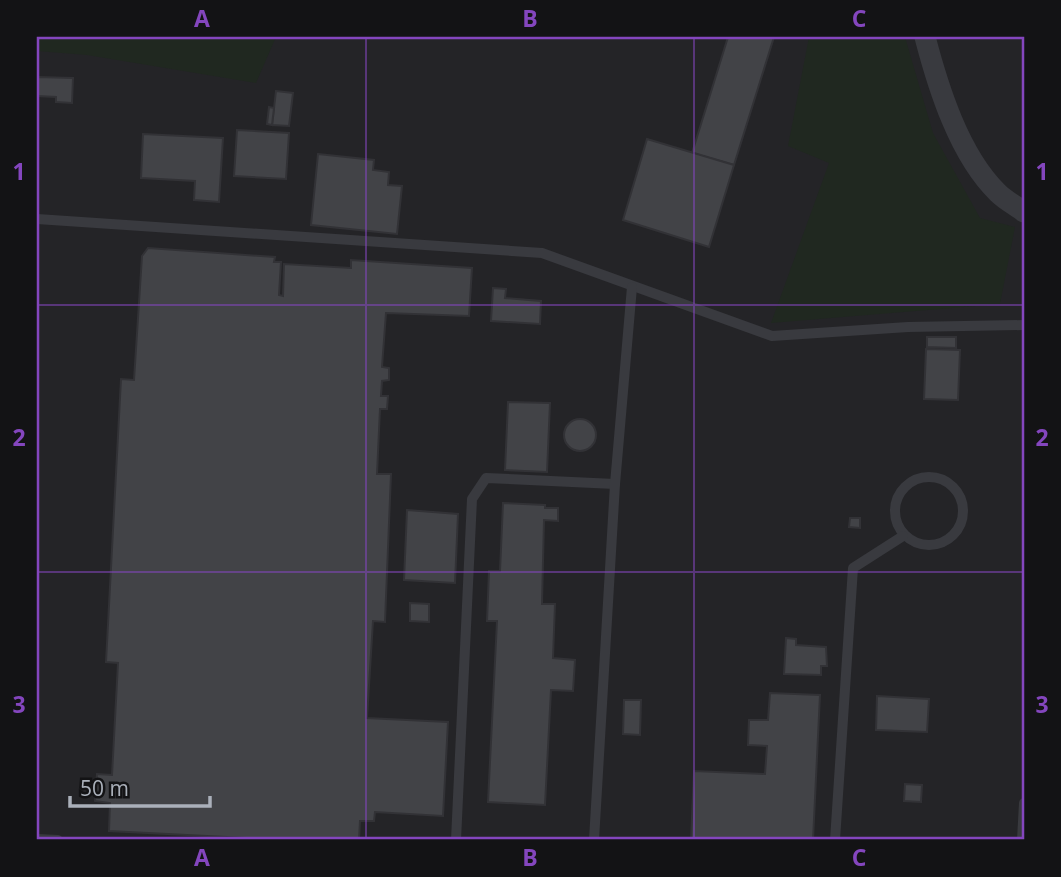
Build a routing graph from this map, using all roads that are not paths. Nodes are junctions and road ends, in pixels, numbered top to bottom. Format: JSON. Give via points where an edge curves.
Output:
{"nodes":[{"id":1,"x":925,"y":37,"type":"edge"},
{"id":2,"x":1024,"y":212,"type":"edge"},
{"id":3,"x":37,"y":219,"type":"edge"},
{"id":4,"x":632,"y":287,"type":"junction"},
{"id":5,"x":1024,"y":325,"type":"edge"},
{"id":6,"x":615,"y":484,"type":"junction"},
{"id":7,"x":902,"y":536,"type":"junction"},
{"id":8,"x":1024,"y":803,"type":"edge"},
{"id":9,"x":37,"y":839,"type":"edge"},
{"id":10,"x":58,"y":840,"type":"edge"},
{"id":11,"x":456,"y":840,"type":"edge"},
{"id":12,"x":594,"y":840,"type":"edge"},
{"id":13,"x":835,"y":840,"type":"edge"},
{"id":14,"x":1022,"y":840,"type":"edge"}],
"edges":[{"from":1,"to":2,"type":"street","via":[[936,80],[967,146],[999,194]]},
{"from":3,"to":4,"type":"lane","via":[[542,253]]},
{"from":4,"to":5,"type":"lane","via":[[772,336]]},
{"from":4,"to":6,"type":"lane"},
{"from":6,"to":11,"type":"lane","via":[[486,478],[471,499]]},
{"from":6,"to":12,"type":"lane"},
{"from":7,"to":7,"type":"lane","via":[[929,545],[957,533],[964,520],[957,491],[943,480],[915,478],[897,496],[894,509]]},
{"from":7,"to":13,"type":"lane","via":[[853,568]]},
{"from":8,"to":14,"type":"lane"},
{"from":9,"to":10,"type":"lane"}]}
